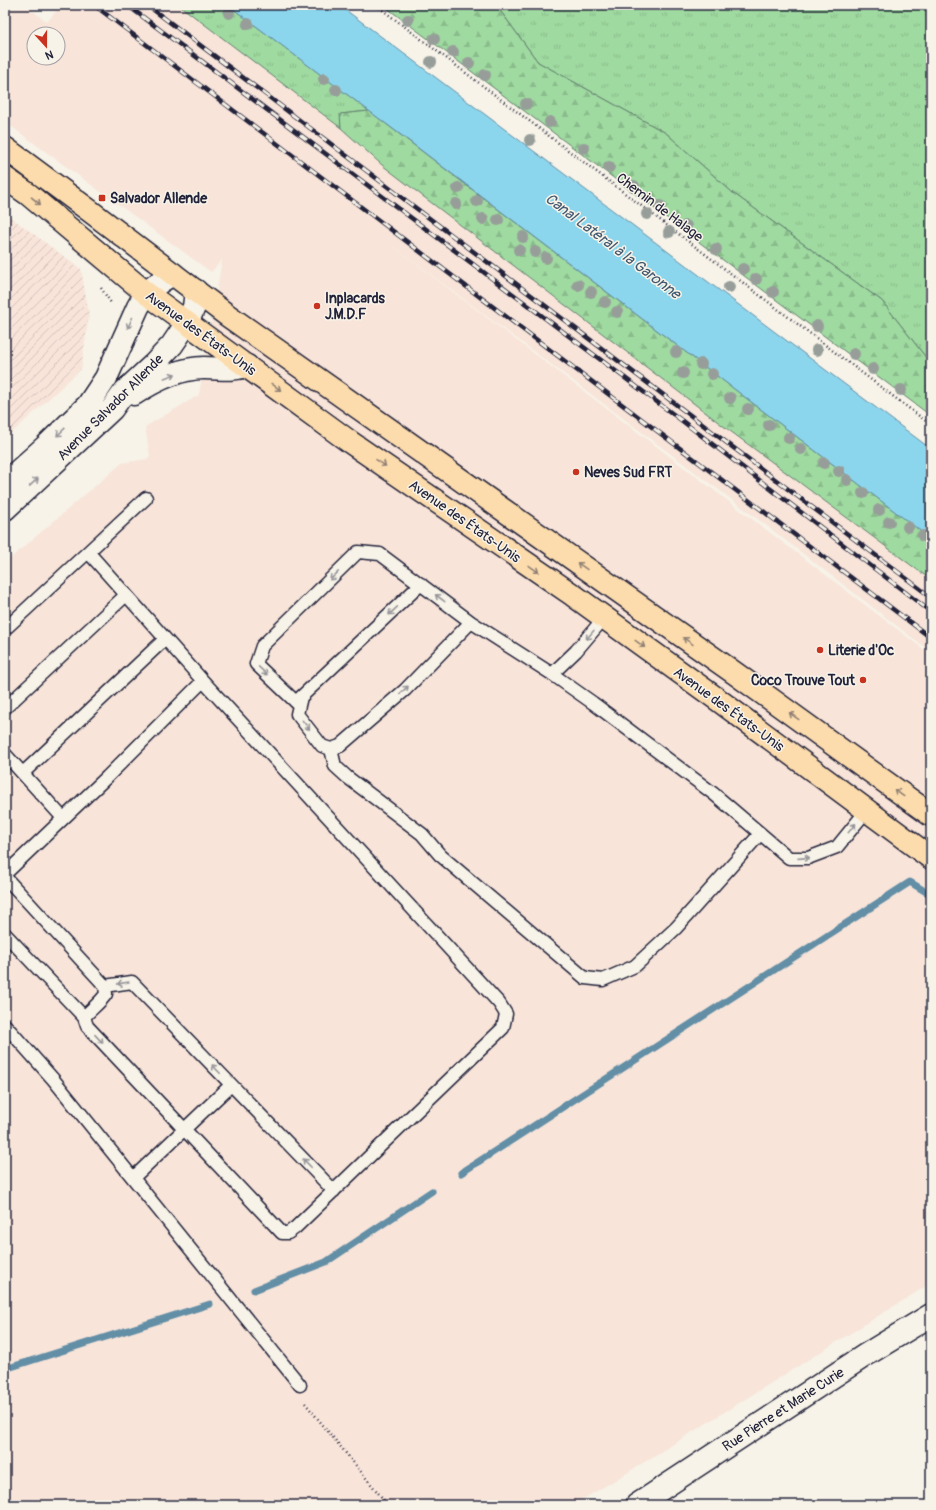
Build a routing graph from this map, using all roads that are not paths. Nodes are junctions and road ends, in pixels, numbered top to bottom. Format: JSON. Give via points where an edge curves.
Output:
{"nodes":[{"id":1,"x":5,"y":148,"type":"edge"},
{"id":2,"x":5,"y":178,"type":"edge"},
{"id":3,"x":173,"y":274,"type":"junction"},
{"id":4,"x":196,"y":291,"type":"junction"},
{"id":5,"x":146,"y":294,"type":"junction"},
{"id":6,"x":187,"y":323,"type":"junction"},
{"id":7,"x":247,"y":366,"type":"junction"},
{"id":8,"x":112,"y":409,"type":"junction"},
{"id":9,"x":5,"y":483,"type":"edge"},
{"id":10,"x":146,"y":498,"type":"dead end"},
{"id":11,"x":5,"y":509,"type":"edge"},
{"id":12,"x":88,"y":552,"type":"junction"},
{"id":13,"x":421,"y":584,"type":"junction"},
{"id":14,"x":126,"y":595,"type":"junction"},
{"id":15,"x":604,"y":618,"type":"junction"},
{"id":16,"x":471,"y":622,"type":"junction"},
{"id":17,"x":5,"y":629,"type":"edge"},
{"id":18,"x":165,"y":639,"type":"junction"},
{"id":19,"x":552,"y":674,"type":"junction"},
{"id":20,"x":203,"y":681,"type":"junction"},
{"id":21,"x":299,"y":705,"type":"junction"},
{"id":22,"x":5,"y":708,"type":"edge"},
{"id":23,"x":331,"y":749,"type":"junction"},
{"id":24,"x":5,"y":754,"type":"edge"},
{"id":25,"x":23,"y":774,"type":"junction"},
{"id":26,"x":867,"y":810,"type":"junction"},
{"id":27,"x":931,"y":816,"type":"edge"},
{"id":28,"x":63,"y":818,"type":"junction"},
{"id":29,"x":760,"y":834,"type":"junction"},
{"id":30,"x":931,"y":858,"type":"edge"},
{"id":31,"x":5,"y":874,"type":"edge"},
{"id":32,"x":5,"y":877,"type":"edge"},
{"id":33,"x":5,"y":934,"type":"edge"},
{"id":34,"x":105,"y":986,"type":"junction"},
{"id":35,"x":84,"y":1017,"type":"junction"},
{"id":36,"x":5,"y":1025,"type":"edge"},
{"id":37,"x":231,"y":1085,"type":"junction"},
{"id":38,"x":185,"y":1130,"type":"junction"},
{"id":39,"x":133,"y":1178,"type":"junction"},
{"id":40,"x":334,"y":1190,"type":"junction"},
{"id":41,"x":931,"y":1315,"type":"edge"},
{"id":42,"x":300,"y":1385,"type":"road end"},
{"id":43,"x":636,"y":1505,"type":"edge"}],
"edges":[{"from":1,"to":3,"type":"main road"},
{"from":2,"to":5,"type":"main road","name":"Avenue des États-Unis","one_way":true,"via":[[28,194]]},
{"from":3,"to":4,"type":"main road"},
{"from":3,"to":5,"type":"street","name":"Avenue Salvador Allende"},
{"from":4,"to":6,"type":"street","name":"Avenue Salvador Allende","via":[[194,307]]},
{"from":27,"to":4,"type":"main road","one_way":true,"via":[[736,674]]},
{"from":5,"to":6,"type":"main road","name":"Avenue des États-Unis"},
{"from":5,"to":9,"type":"street","name":"Avenue Salvador Allende","one_way":true,"via":[[106,378],[88,405]]},
{"from":6,"to":7,"type":"main road","name":"Avenue des États-Unis"},
{"from":6,"to":8,"type":"street","name":"Avenue Salvador Allende","via":[[172,345],[124,391]]},
{"from":8,"to":7,"type":"street","one_way":true,"via":[[145,387],[169,376],[192,369],[233,370]]},
{"from":7,"to":15,"type":"main road","name":"Avenue des États-Unis","one_way":true,"via":[[350,442]]},
{"from":11,"to":8,"type":"street","name":"Avenue Salvador Allende","one_way":true},
{"from":10,"to":12,"type":"lane"},
{"from":12,"to":14,"type":"lane"},
{"from":12,"to":17,"type":"lane"},
{"from":16,"to":13,"type":"lane","one_way":true},
{"from":13,"to":21,"type":"lane","one_way":true,"via":[[301,697]]},
{"from":13,"to":21,"type":"lane","one_way":true,"via":[[380,554],[358,552],[262,646],[256,664]]},
{"from":14,"to":18,"type":"lane"},
{"from":14,"to":22,"type":"lane"},
{"from":15,"to":19,"type":"lane","one_way":true},
{"from":15,"to":26,"type":"main road","name":"Avenue des États-Unis","one_way":true},
{"from":16,"to":19,"type":"lane"},
{"from":23,"to":16,"type":"lane","one_way":true,"via":[[340,746],[405,690]]},
{"from":18,"to":20,"type":"lane"},
{"from":18,"to":25,"type":"lane"},
{"from":19,"to":29,"type":"lane","via":[[714,794]]},
{"from":20,"to":28,"type":"lane"},
{"from":20,"to":40,"type":"lane","via":[[499,1003],[506,1014],[503,1028]]},
{"from":21,"to":23,"type":"lane","one_way":true,"via":[[297,714],[322,746]]},
{"from":23,"to":29,"type":"lane","via":[[335,766],[339,770],[422,834],[440,855],[585,978],[603,980],[635,966],[676,928]]},
{"from":24,"to":25,"type":"lane"},
{"from":25,"to":28,"type":"lane"},
{"from":29,"to":26,"type":"lane","one_way":true,"via":[[789,858],[808,858],[837,847]]},
{"from":26,"to":30,"type":"main road","name":"Avenue des États-Unis"},
{"from":28,"to":31,"type":"lane"},
{"from":32,"to":34,"type":"lane"},
{"from":33,"to":35,"type":"lane"},
{"from":34,"to":35,"type":"lane","via":[[106,994],[102,1001]]},
{"from":37,"to":34,"type":"lane","one_way":true,"via":[[132,982]]},
{"from":35,"to":38,"type":"lane","one_way":true,"via":[[87,1026]]},
{"from":36,"to":39,"type":"lane","via":[[53,1079]]},
{"from":37,"to":38,"type":"lane"},
{"from":40,"to":37,"type":"lane","one_way":true},
{"from":38,"to":39,"type":"lane"},
{"from":38,"to":40,"type":"lane","via":[[282,1233],[288,1233],[295,1228]]},
{"from":39,"to":42,"type":"lane"},
{"from":41,"to":43,"type":"street","name":"Rue Pierre et Marie Curie"}]}
